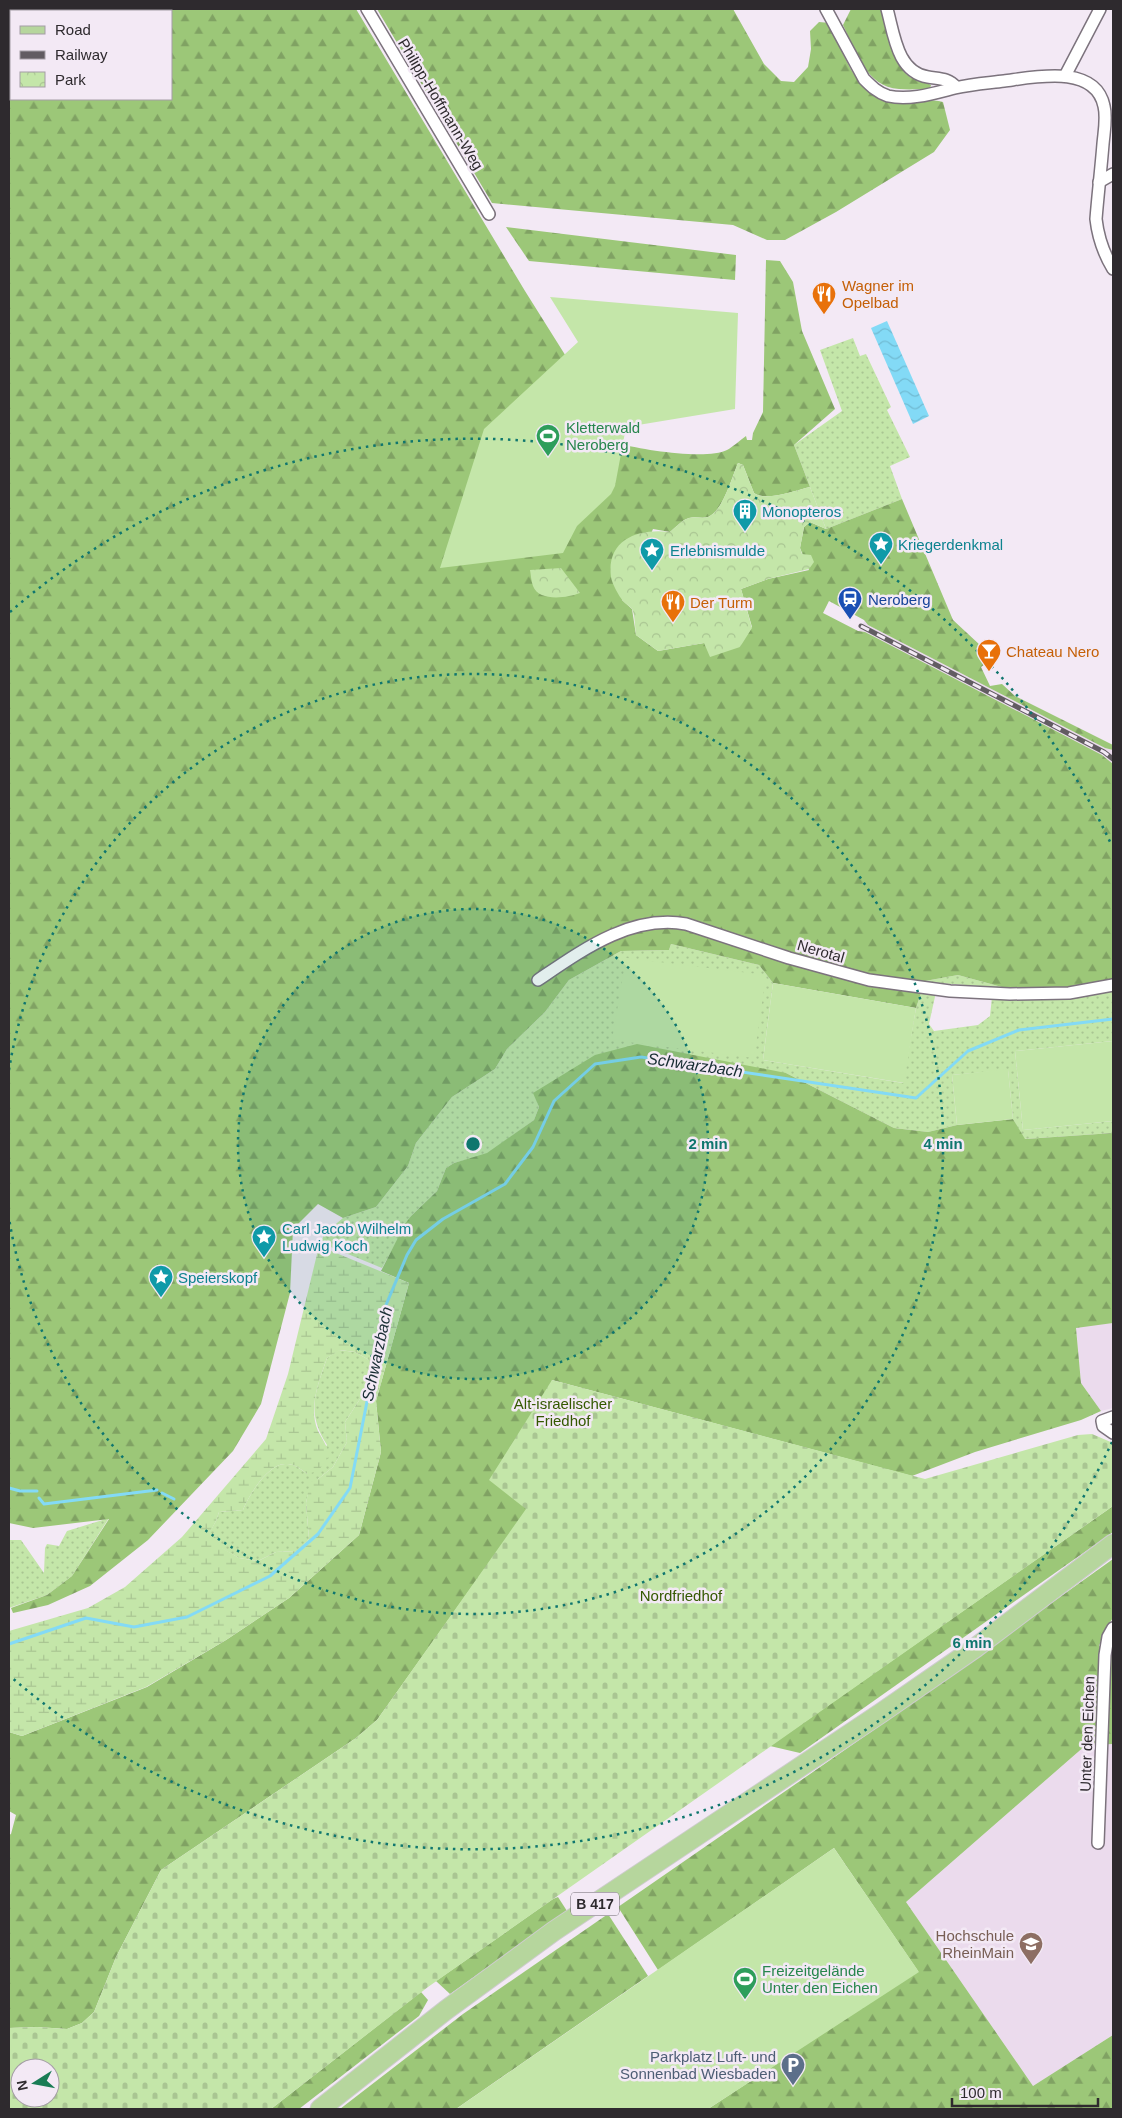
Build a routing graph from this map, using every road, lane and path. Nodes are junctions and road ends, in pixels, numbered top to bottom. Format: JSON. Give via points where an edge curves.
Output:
{"nodes":[{"id":1,"x":367,"y":9,"type":"edge"},
{"id":2,"x":826,"y":9,"type":"edge"},
{"id":3,"x":887,"y":9,"type":"edge"},
{"id":4,"x":1100,"y":9,"type":"edge"},
{"id":5,"x":1065,"y":76,"type":"junction"},
{"id":6,"x":956,"y":87,"type":"junction"},
{"id":7,"x":1113,"y":174,"type":"edge"},
{"id":8,"x":1099,"y":182,"type":"junction"},
{"id":9,"x":489,"y":214,"type":"dead end"},
{"id":10,"x":1113,"y":269,"type":"edge"},
{"id":11,"x":538,"y":980,"type":"dead end"},
{"id":12,"x":1113,"y":986,"type":"edge"},
{"id":13,"x":1113,"y":1418,"type":"edge"},
{"id":14,"x":1113,"y":1433,"type":"edge"},
{"id":15,"x":1113,"y":1544,"type":"edge"},
{"id":16,"x":1113,"y":1628,"type":"edge"},
{"id":17,"x":1098,"y":1842,"type":"dead end"},
{"id":18,"x":320,"y":2109,"type":"edge"}],
"edges":[{"from":1,"to":9,"type":"street","name":"Philipp-Hoffmann-Weg"},
{"from":2,"to":6,"type":"street","via":[[864,79],[879,92],[908,97]]},
{"from":3,"to":6,"type":"street","via":[[900,53],[910,69],[949,81]]},
{"from":4,"to":5,"type":"street"},
{"from":5,"to":6,"type":"street"},
{"from":5,"to":8,"type":"street","via":[[1084,81],[1102,99],[1105,116]]},
{"from":7,"to":8,"type":"street"},
{"from":8,"to":10,"type":"street","via":[[1097,230]]},
{"from":11,"to":12,"type":"street","name":"Nerotal","via":[[596,944],[626,930],[643,924],[666,922],[686,924],[788,958],[869,980],[950,991],[1010,994],[1069,993]]},
{"from":13,"to":14,"type":"street","via":[[1102,1421],[1103,1426]]},
{"from":15,"to":18,"type":"main road","number":"B 417","via":[[984,1642],[554,1930]]},
{"from":16,"to":17,"type":"street","name":"Unter den Eichen","via":[[1105,1655]]}]}
